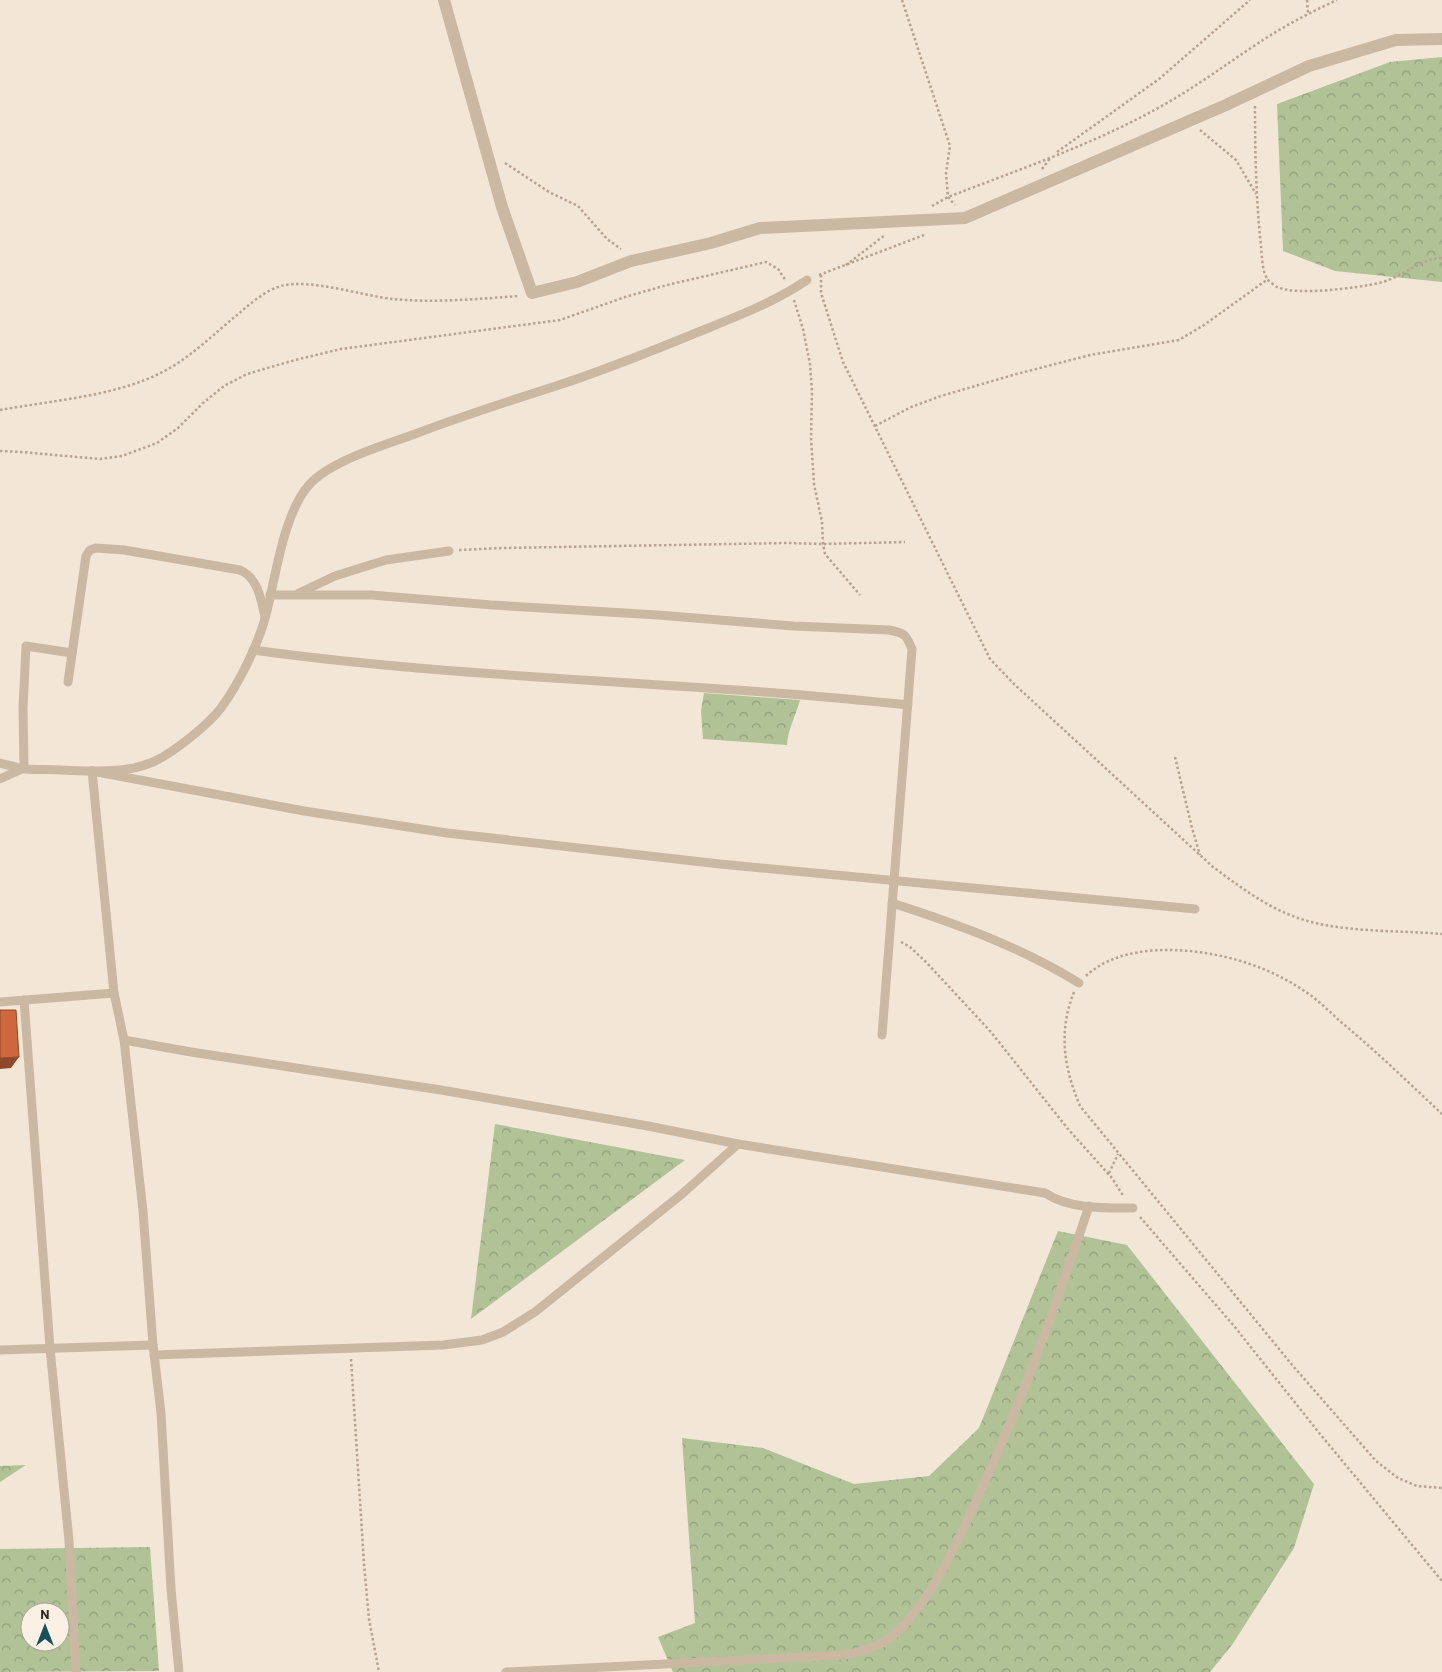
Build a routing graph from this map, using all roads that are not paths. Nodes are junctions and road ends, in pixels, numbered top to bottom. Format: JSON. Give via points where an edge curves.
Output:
{"nodes":[{"id":1,"x":444,"y":0,"type":"edge"},
{"id":2,"x":1442,"y":39,"type":"edge"},
{"id":3,"x":807,"y":280,"type":"road end"},
{"id":4,"x":450,"y":551,"type":"road end"},
{"id":5,"x":270,"y":595,"type":"junction"},
{"id":6,"x":296,"y":595,"type":"junction"},
{"id":7,"x":265,"y":618,"type":"junction"},
{"id":8,"x":253,"y":650,"type":"junction"},
{"id":9,"x":72,"y":653,"type":"junction"},
{"id":10,"x":68,"y":682,"type":"dead end"},
{"id":11,"x":908,"y":705,"type":"junction"},
{"id":12,"x":0,"y":763,"type":"edge"},
{"id":13,"x":24,"y":768,"type":"junction"},
{"id":14,"x":92,"y":771,"type":"junction"},
{"id":15,"x":0,"y":779,"type":"edge"},
{"id":16,"x":894,"y":880,"type":"junction"},
{"id":17,"x":892,"y":903,"type":"junction"},
{"id":18,"x":1195,"y":909,"type":"dead end"},
{"id":19,"x":1079,"y":983,"type":"road end"},
{"id":20,"x":114,"y":993,"type":"junction"},
{"id":21,"x":24,"y":1000,"type":"junction"},
{"id":22,"x":0,"y":1002,"type":"edge"},
{"id":23,"x":882,"y":1035,"type":"dead end"},
{"id":24,"x":124,"y":1040,"type":"junction"},
{"id":25,"x":738,"y":1144,"type":"junction"},
{"id":26,"x":1089,"y":1206,"type":"junction"},
{"id":27,"x":1132,"y":1208,"type":"road end"},
{"id":28,"x":153,"y":1345,"type":"junction"},
{"id":29,"x":50,"y":1348,"type":"junction"},
{"id":30,"x":0,"y":1350,"type":"edge"},
{"id":31,"x":154,"y":1355,"type":"junction"},
{"id":32,"x":76,"y":1672,"type":"edge"},
{"id":33,"x":178,"y":1672,"type":"edge"},
{"id":34,"x":506,"y":1672,"type":"edge"}],
"edges":[{"from":1,"to":2,"type":"street","via":[[502,207],[532,293],[577,282],[630,261],[760,228],[965,218],[1309,66],[1396,40]]},
{"from":3,"to":5,"type":"lane","via":[[729,320],[658,349],[435,426],[326,471],[309,485],[296,505]]},
{"from":4,"to":6,"type":"lane","via":[[386,560],[335,576]]},
{"from":5,"to":6,"type":"lane"},
{"from":5,"to":7,"type":"lane"},
{"from":6,"to":11,"type":"lane","via":[[371,595],[889,630],[902,633],[912,649]]},
{"from":7,"to":8,"type":"lane"},
{"from":7,"to":9,"type":"lane","via":[[253,581],[240,570],[96,548],[86,556]]},
{"from":8,"to":11,"type":"lane","via":[[334,660],[827,696]]},
{"from":8,"to":14,"type":"lane","via":[[220,709],[179,746],[153,762]]},
{"from":9,"to":10,"type":"lane"},
{"from":9,"to":13,"type":"lane","via":[[26,646]]},
{"from":11,"to":16,"type":"lane"},
{"from":12,"to":13,"type":"lane"},
{"from":13,"to":14,"type":"lane"},
{"from":13,"to":15,"type":"lane"},
{"from":14,"to":16,"type":"lane","via":[[304,811],[448,833]]},
{"from":14,"to":20,"type":"lane"},
{"from":16,"to":17,"type":"lane"},
{"from":16,"to":18,"type":"lane"},
{"from":17,"to":19,"type":"lane","via":[[994,940]]},
{"from":17,"to":23,"type":"lane"},
{"from":20,"to":21,"type":"lane"},
{"from":20,"to":24,"type":"lane"},
{"from":21,"to":22,"type":"lane"},
{"from":21,"to":29,"type":"lane"},
{"from":24,"to":25,"type":"lane","via":[[441,1090]]},
{"from":24,"to":28,"type":"lane","via":[[143,1211]]},
{"from":25,"to":26,"type":"lane","via":[[1045,1193],[1055,1200]]},
{"from":25,"to":31,"type":"lane","via":[[682,1194],[535,1312],[504,1332],[482,1340]]},
{"from":26,"to":27,"type":"lane"},
{"from":26,"to":34,"type":"lane","via":[[1053,1313],[990,1472],[935,1583],[897,1632],[864,1652]]},
{"from":28,"to":29,"type":"lane"},
{"from":28,"to":31,"type":"lane"},
{"from":29,"to":30,"type":"lane"},
{"from":29,"to":32,"type":"lane","via":[[69,1541]]},
{"from":31,"to":33,"type":"lane","via":[[161,1413]]}]}
